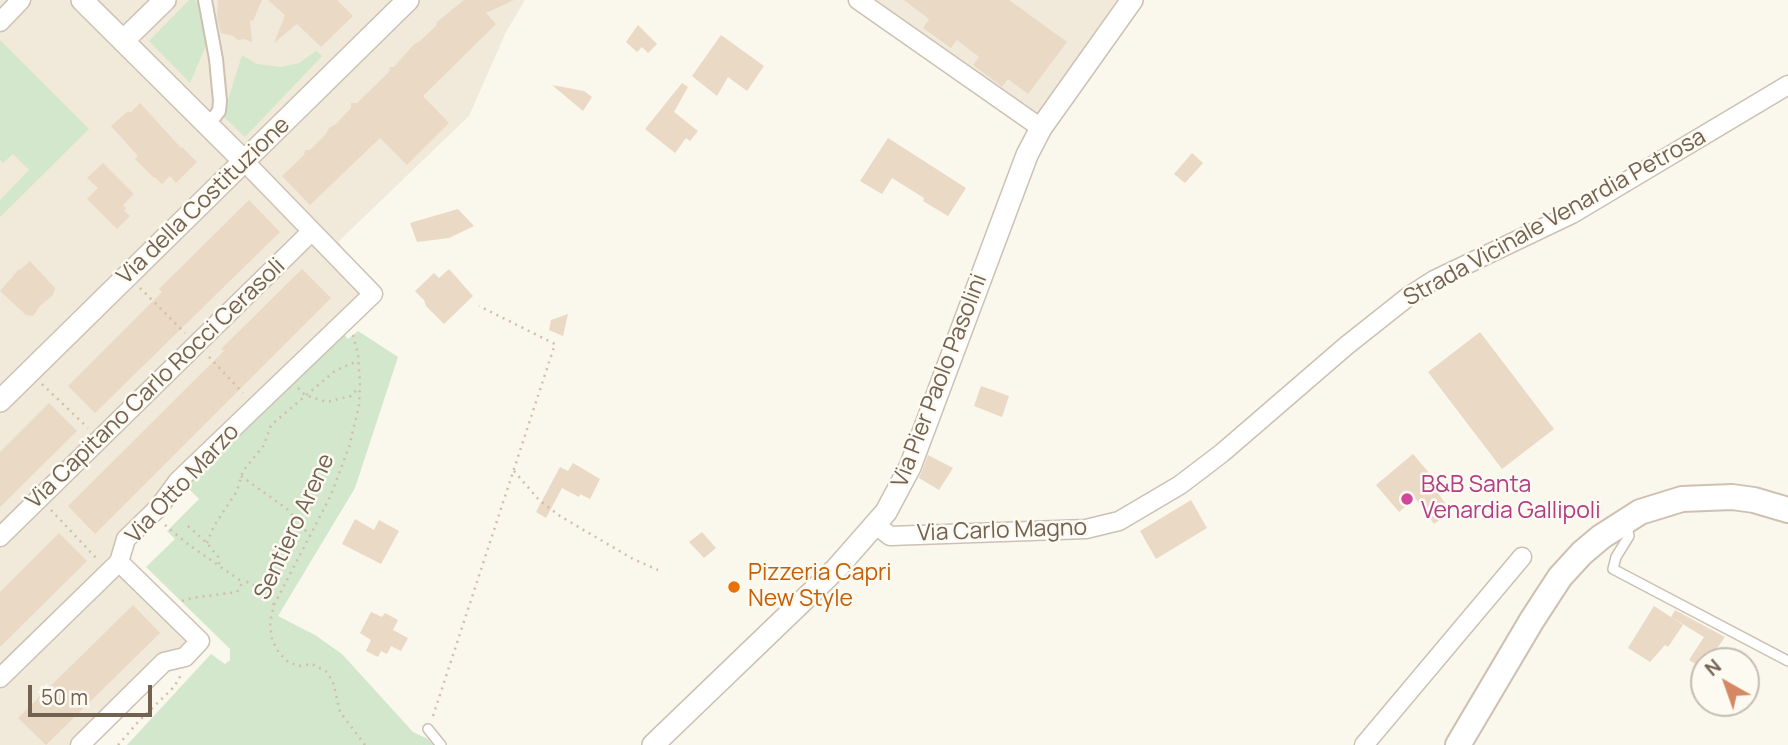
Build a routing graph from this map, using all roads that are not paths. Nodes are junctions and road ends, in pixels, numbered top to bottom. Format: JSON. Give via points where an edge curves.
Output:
{"nodes":[{"id":1,"x":21,"y":0,"type":"edge"},
{"id":2,"x":82,"y":0,"type":"edge"},
{"id":3,"x":165,"y":0,"type":"edge"},
{"id":4,"x":205,"y":0,"type":"edge"},
{"id":5,"x":408,"y":0,"type":"edge"},
{"id":6,"x":858,"y":0,"type":"edge"},
{"id":7,"x":1132,"y":0,"type":"edge"},
{"id":8,"x":0,"y":22,"type":"edge"},
{"id":9,"x":123,"y":41,"type":"junction"},
{"id":10,"x":1788,"y":85,"type":"edge"},
{"id":11,"x":208,"y":125,"type":"junction"},
{"id":12,"x":1041,"y":128,"type":"junction"},
{"id":13,"x":244,"y":162,"type":"junction"},
{"id":14,"x":313,"y":230,"type":"junction"},
{"id":15,"x":0,"y":401,"type":"edge"},
{"id":16,"x":1264,"y":415,"type":"joint"},
{"id":17,"x":1788,"y":510,"type":"edge"},
{"id":18,"x":1626,"y":520,"type":"junction"},
{"id":19,"x":876,"y":525,"type":"junction"},
{"id":20,"x":0,"y":537,"type":"edge"},
{"id":21,"x":1522,"y":557,"type":"dead end"},
{"id":22,"x":119,"y":562,"type":"junction"},
{"id":23,"x":1788,"y":662,"type":"edge"},
{"id":24,"x":0,"y":678,"type":"edge"},
{"id":25,"x":428,"y":729,"type":"road end"},
{"id":26,"x":80,"y":745,"type":"edge"},
{"id":27,"x":442,"y":745,"type":"edge"},
{"id":28,"x":653,"y":745,"type":"edge"},
{"id":29,"x":1364,"y":745,"type":"edge"},
{"id":30,"x":1458,"y":745,"type":"edge"}],
"edges":[{"from":1,"to":8,"type":"street"},
{"from":2,"to":9,"type":"street"},
{"from":3,"to":9,"type":"street"},
{"from":4,"to":11,"type":"street","via":[[220,101],[219,111]]},
{"from":5,"to":13,"type":"street","name":"Via della Costituzione"},
{"from":6,"to":12,"type":"street"},
{"from":7,"to":12,"type":"street","name":"Via Pier Paolo Pasolini"},
{"from":9,"to":11,"type":"street"},
{"from":10,"to":16,"type":"street","name":"Strada Vicinale Venardia Petrosa","via":[[1572,214],[1426,285]]},
{"from":11,"to":13,"type":"street"},
{"from":12,"to":19,"type":"street","name":"Via Pier Paolo Pasolini","via":[[909,467]]},
{"from":13,"to":14,"type":"street"},
{"from":13,"to":15,"type":"street","name":"Via della Costituzione"},
{"from":14,"to":20,"type":"street","name":"Via Capitano Carlo Rocci Cerasoli"},
{"from":14,"to":22,"type":"street","name":"Via Otto Marzo","via":[[373,294],[178,481],[127,539]]},
{"from":16,"to":19,"type":"street","name":"Via Carlo Magno","via":[[1180,485],[1103,526],[890,536]]},
{"from":17,"to":18,"type":"main road","via":[[1732,497],[1682,499]]},
{"from":18,"to":23,"type":"lane","via":[[1629,536],[1613,569]]},
{"from":18,"to":30,"type":"main road","via":[[1582,553],[1560,577]]},
{"from":19,"to":28,"type":"street","name":"Via Pier Paolo Pasolini"},
{"from":21,"to":29,"type":"street"},
{"from":22,"to":24,"type":"street","name":"Via Otto Marzo"},
{"from":22,"to":26,"type":"street","via":[[200,641],[185,657],[164,662]]},
{"from":25,"to":27,"type":"lane"}]}
